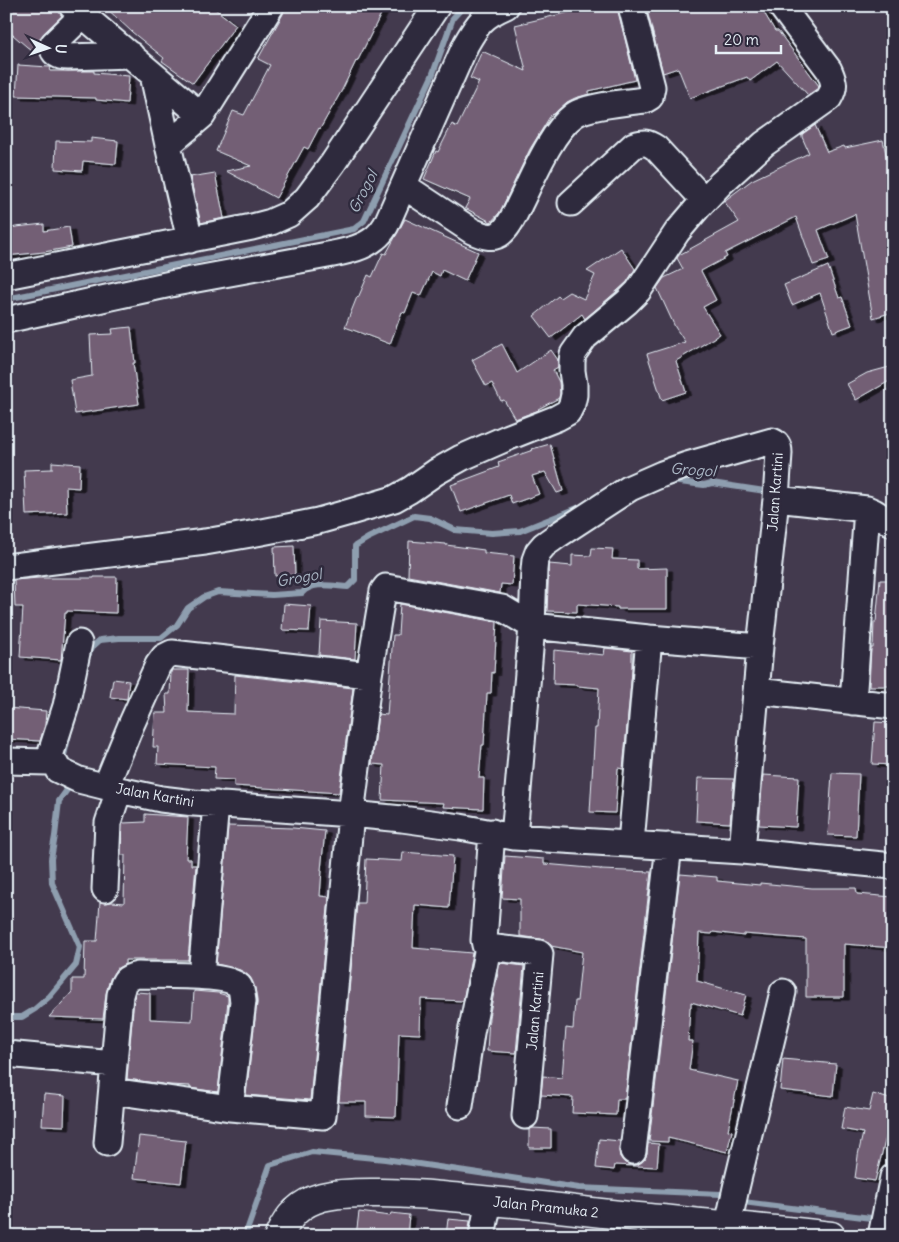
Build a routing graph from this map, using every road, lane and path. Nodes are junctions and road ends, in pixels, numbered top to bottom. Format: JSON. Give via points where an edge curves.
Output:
{"nodes":[{"id":1,"x":437,"y":6,"type":"edge"},
{"id":2,"x":506,"y":6,"type":"edge"},
{"id":3,"x":631,"y":6,"type":"edge"},
{"id":4,"x":780,"y":6,"type":"edge"},
{"id":5,"x":78,"y":11,"type":"edge"},
{"id":6,"x":259,"y":11,"type":"edge"},
{"id":7,"x":131,"y":55,"type":"junction"},
{"id":8,"x":153,"y":75,"type":"junction"},
{"id":9,"x":202,"y":116,"type":"junction"},
{"id":10,"x":168,"y":145,"type":"junction"},
{"id":11,"x":404,"y":186,"type":"junction"},
{"id":12,"x":704,"y":200,"type":"junction"},
{"id":13,"x":571,"y":203,"type":"dead end"},
{"id":14,"x":190,"y":240,"type":"junction"},
{"id":15,"x":6,"y":276,"type":"edge"},
{"id":16,"x":6,"y":320,"type":"edge"},
{"id":17,"x":776,"y":494,"type":"junction"},
{"id":18,"x":867,"y":509,"type":"junction"},
{"id":19,"x":893,"y":524,"type":"edge"},
{"id":20,"x":6,"y":567,"type":"edge"},
{"id":21,"x":532,"y":626,"type":"junction"},
{"id":22,"x":649,"y":638,"type":"junction"},
{"id":23,"x":79,"y":643,"type":"dead end"},
{"id":24,"x":760,"y":647,"type":"junction"},
{"id":25,"x":370,"y":675,"type":"junction"},
{"id":26,"x":756,"y":691,"type":"junction"},
{"id":27,"x":853,"y":702,"type":"junction"},
{"id":28,"x":893,"y":706,"type":"edge"},
{"id":29,"x":6,"y":760,"type":"edge"},
{"id":30,"x":60,"y":769,"type":"junction"},
{"id":31,"x":113,"y":788,"type":"junction"},
{"id":32,"x":216,"y":804,"type":"junction"},
{"id":33,"x":351,"y":814,"type":"junction"},
{"id":34,"x":503,"y":834,"type":"junction"},
{"id":35,"x":631,"y":843,"type":"junction"},
{"id":36,"x":668,"y":846,"type":"junction"},
{"id":37,"x":742,"y":851,"type":"junction"},
{"id":38,"x":893,"y":866,"type":"edge"},
{"id":39,"x":105,"y":889,"type":"dead end"},
{"id":40,"x":488,"y":947,"type":"junction"},
{"id":41,"x":201,"y":976,"type":"junction"},
{"id":42,"x":783,"y":992,"type":"dead end"},
{"id":43,"x":6,"y":1054,"type":"edge"},
{"id":44,"x":114,"y":1064,"type":"junction"},
{"id":45,"x":112,"y":1091,"type":"junction"},
{"id":46,"x":460,"y":1106,"type":"dead end"},
{"id":47,"x":230,"y":1108,"type":"junction"},
{"id":48,"x":525,"y":1116,"type":"dead end"},
{"id":49,"x":107,"y":1143,"type":"dead end"},
{"id":50,"x":633,"y":1151,"type":"dead end"},
{"id":51,"x":893,"y":1177,"type":"edge"},
{"id":52,"x":732,"y":1207,"type":"junction"},
{"id":53,"x":485,"y":1219,"type":"edge"},
{"id":54,"x":884,"y":1222,"type":"edge"},
{"id":55,"x":799,"y":1234,"type":"edge"},
{"id":56,"x":278,"y":1236,"type":"edge"},
{"id":57,"x":831,"y":1236,"type":"edge"}],
"edges":[{"from":1,"to":14,"type":"street","via":[[307,198],[289,214],[271,222]]},
{"from":2,"to":11,"type":"street","via":[[485,17],[466,44]]},
{"from":3,"to":11,"type":"street","via":[[652,87],[650,96],[645,100],[594,108],[575,115],[556,135],[514,216],[502,232],[484,236],[472,231]]},
{"from":4,"to":12,"type":"street","via":[[829,70],[834,90],[816,108],[764,144]]},
{"from":5,"to":7,"type":"street"},
{"from":5,"to":7,"type":"street","via":[[53,44],[56,54],[62,57]]},
{"from":6,"to":9,"type":"street"},
{"from":7,"to":8,"type":"street"},
{"from":8,"to":9,"type":"street"},
{"from":8,"to":10,"type":"street"},
{"from":9,"to":10,"type":"street"},
{"from":10,"to":14,"type":"street"},
{"from":11,"to":16,"type":"street","via":[[386,226],[363,246]]},
{"from":12,"to":13,"type":"street","via":[[656,148],[641,143],[634,145]]},
{"from":12,"to":20,"type":"street","via":[[677,232],[638,291],[578,345],[572,362],[572,404],[568,412],[557,418],[461,458],[394,499],[350,512],[205,542]]},
{"from":14,"to":15,"type":"street"},
{"from":17,"to":18,"type":"street"},
{"from":17,"to":21,"type":"street","name":"Jalan Kartini","via":[[779,448],[772,441],[688,464],[630,488],[558,535],[538,552],[534,565]]},
{"from":17,"to":24,"type":"street","name":"Jalan Kartini"},
{"from":18,"to":19,"type":"street"},
{"from":18,"to":27,"type":"street"},
{"from":21,"to":22,"type":"street"},
{"from":21,"to":25,"type":"street","via":[[502,608],[386,587],[382,591]]},
{"from":21,"to":34,"type":"street","name":"Jalan Kartini"},
{"from":22,"to":24,"type":"street"},
{"from":22,"to":35,"type":"street"},
{"from":23,"to":30,"type":"street","via":[[66,706]]},
{"from":24,"to":26,"type":"street","name":"Jalan Kartini"},
{"from":25,"to":31,"type":"street","name":"Jalan Kartini","via":[[172,653],[158,665],[131,726]]},
{"from":25,"to":33,"type":"street"},
{"from":26,"to":27,"type":"street"},
{"from":26,"to":37,"type":"street","name":"Jalan Kartini"},
{"from":27,"to":28,"type":"street"},
{"from":29,"to":30,"type":"street"},
{"from":30,"to":31,"type":"street"},
{"from":31,"to":32,"type":"street","name":"Jalan Kartini","via":[[161,799]]},
{"from":31,"to":39,"type":"street"},
{"from":32,"to":33,"type":"street","name":"Jalan Kartini"},
{"from":32,"to":41,"type":"street"},
{"from":33,"to":34,"type":"street","name":"Jalan Kartini","via":[[431,822]]},
{"from":33,"to":47,"type":"street","via":[[323,1116]]},
{"from":34,"to":35,"type":"street","name":"Jalan Kartini"},
{"from":34,"to":40,"type":"street","name":"Jalan Kartini","via":[[484,940]]},
{"from":35,"to":36,"type":"street","name":"Jalan Kartini"},
{"from":36,"to":37,"type":"street","name":"Jalan Kartini"},
{"from":36,"to":50,"type":"street"},
{"from":37,"to":38,"type":"street","name":"Jalan Kartini"},
{"from":40,"to":46,"type":"street"},
{"from":40,"to":48,"type":"street","name":"Jalan Kartini","via":[[540,954]]},
{"from":41,"to":44,"type":"street","via":[[129,977],[120,995]]},
{"from":41,"to":47,"type":"street","via":[[231,980],[239,985],[242,992]]},
{"from":42,"to":52,"type":"street"},
{"from":43,"to":44,"type":"street"},
{"from":44,"to":45,"type":"street"},
{"from":45,"to":47,"type":"street"},
{"from":45,"to":49,"type":"street"},
{"from":51,"to":54,"type":"street"},
{"from":52,"to":53,"type":"main road","name":"Jalan Pramuka 2","via":[[660,1219]]},
{"from":52,"to":55,"type":"main road","name":"Jalan Pramuka 2"},
{"from":53,"to":56,"type":"main road","name":"Jalan Pramuka 2","via":[[448,1196],[399,1192],[341,1194],[321,1197],[294,1211]]},
{"from":55,"to":57,"type":"main road","name":"Jalan Pramuka 2"}]}
